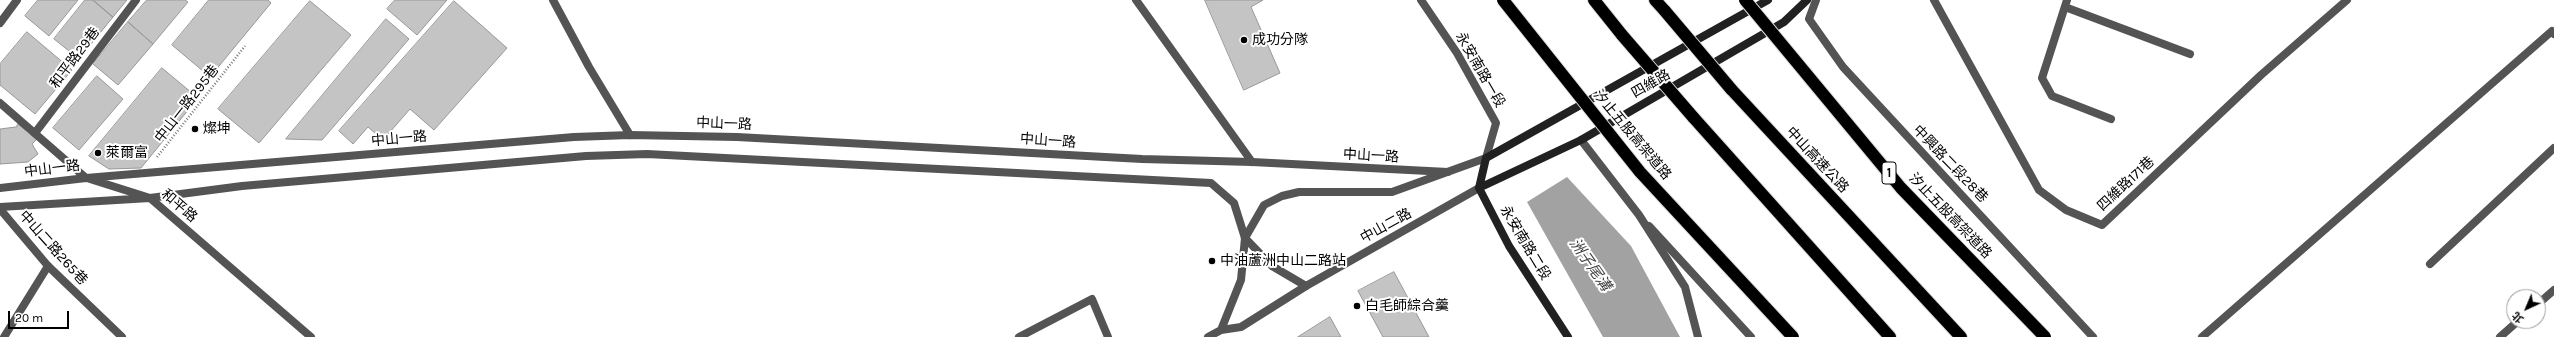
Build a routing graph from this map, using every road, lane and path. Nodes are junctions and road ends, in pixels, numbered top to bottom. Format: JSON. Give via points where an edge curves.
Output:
{"nodes":[{"id":1,"x":17,"y":0,"type":"edge"},
{"id":2,"x":136,"y":0,"type":"edge"},
{"id":3,"x":553,"y":0,"type":"edge"},
{"id":4,"x":1136,"y":0,"type":"edge"},
{"id":5,"x":1421,"y":0,"type":"edge"},
{"id":6,"x":1503,"y":0,"type":"edge"},
{"id":7,"x":1594,"y":0,"type":"edge"},
{"id":8,"x":1655,"y":0,"type":"edge"},
{"id":9,"x":1745,"y":0,"type":"edge"},
{"id":10,"x":1768,"y":0,"type":"edge"},
{"id":11,"x":1807,"y":0,"type":"edge"},
{"id":12,"x":1816,"y":0,"type":"edge"},
{"id":13,"x":1934,"y":0,"type":"edge"},
{"id":14,"x":2347,"y":0,"type":"edge"},
{"id":15,"x":2066,"y":3,"type":"edge"},
{"id":16,"x":0,"y":23,"type":"edge"},
{"id":17,"x":2554,"y":34,"type":"edge"},
{"id":18,"x":245,"y":46,"type":"dead end"},
{"id":19,"x":2190,"y":54,"type":"dead end"},
{"id":20,"x":0,"y":103,"type":"edge"},
{"id":21,"x":2111,"y":119,"type":"dead end"},
{"id":22,"x":35,"y":132,"type":"junction"},
{"id":23,"x":630,"y":135,"type":"junction"},
{"id":24,"x":1581,"y":140,"type":"junction"},
{"id":25,"x":2554,"y":148,"type":"edge"},
{"id":26,"x":1486,"y":158,"type":"junction"},
{"id":27,"x":1252,"y":162,"type":"junction"},
{"id":28,"x":1448,"y":172,"type":"junction"},
{"id":29,"x":144,"y":174,"type":"junction"},
{"id":30,"x":86,"y":178,"type":"junction"},
{"id":31,"x":0,"y":188,"type":"edge"},
{"id":32,"x":1479,"y":188,"type":"junction"},
{"id":33,"x":150,"y":198,"type":"junction"},
{"id":34,"x":0,"y":208,"type":"edge"},
{"id":35,"x":1639,"y":215,"type":"junction"},
{"id":36,"x":1245,"y":238,"type":"junction"},
{"id":37,"x":2430,"y":264,"type":"dead end"},
{"id":38,"x":48,"y":266,"type":"junction"},
{"id":39,"x":1306,"y":286,"type":"junction"},
{"id":40,"x":2554,"y":290,"type":"edge"},
{"id":41,"x":2546,"y":297,"type":"edge"},
{"id":42,"x":2509,"y":329,"type":"edge"},
{"id":43,"x":1221,"y":330,"type":"junction"},
{"id":44,"x":4,"y":337,"type":"edge"},
{"id":45,"x":122,"y":337,"type":"edge"},
{"id":46,"x":311,"y":337,"type":"edge"},
{"id":47,"x":1019,"y":337,"type":"edge"},
{"id":48,"x":1108,"y":337,"type":"edge"},
{"id":49,"x":1208,"y":337,"type":"edge"},
{"id":50,"x":1568,"y":337,"type":"edge"},
{"id":51,"x":1698,"y":337,"type":"edge"},
{"id":52,"x":1751,"y":337,"type":"edge"},
{"id":53,"x":1793,"y":337,"type":"edge"},
{"id":54,"x":1890,"y":337,"type":"edge"},
{"id":55,"x":1960,"y":337,"type":"edge"},
{"id":56,"x":2045,"y":337,"type":"edge"},
{"id":57,"x":2093,"y":337,"type":"edge"},
{"id":58,"x":2202,"y":337,"type":"edge"},
{"id":59,"x":2500,"y":337,"type":"edge"}],
"edges":[{"from":1,"to":16,"type":"street"},
{"from":2,"to":22,"type":"street","name":"和平路29巷"},
{"from":3,"to":23,"type":"street"},
{"from":4,"to":27,"type":"street"},
{"from":5,"to":26,"type":"street","name":"永安南路一段","via":[[1457,53],[1496,123]]},
{"from":6,"to":53,"type":"highway","name":"汐止五股高架道路","bridge":true,"via":[[1640,172]]},
{"from":7,"to":54,"type":"highway","bridge":true,"via":[[1693,116]]},
{"from":8,"to":55,"type":"highway","name":"中山高速公路","bridge":true,"via":[[1731,89]]},
{"from":9,"to":56,"type":"highway","name":"汐止五股高架道路","number":"1","bridge":true,"via":[[1901,188]]},
{"from":10,"to":26,"type":"main road","name":"四維路"},
{"from":11,"to":24,"type":"main road","name":"四維路","via":[[1784,22]]},
{"from":12,"to":57,"type":"street","name":"中興路二段28巷","via":[[1809,19],[1843,67]]},
{"from":13,"to":14,"type":"street","name":"四維路171巷","via":[[2039,190],[2066,210],[2102,225],[2261,75]]},
{"from":15,"to":19,"type":"street"},
{"from":15,"to":21,"type":"street","via":[[2042,78],[2052,96]]},
{"from":17,"to":58,"type":"street","via":[[2552,31]]},
{"from":18,"to":29,"type":"path","name":"中山一路295巷"},
{"from":20,"to":22,"type":"street","name":"和平路"},
{"from":22,"to":30,"type":"street","name":"和平路"},
{"from":23,"to":27,"type":"street","name":"中山一路","via":[[745,137],[1142,159]]},
{"from":23,"to":29,"type":"street","name":"中山一路","via":[[574,137]]},
{"from":24,"to":32,"type":"main road","name":"四維路"},
{"from":24,"to":35,"type":"street"},
{"from":25,"to":37,"type":"street"},
{"from":26,"to":28,"type":"street","name":"中山一路"},
{"from":26,"to":32,"type":"main road"},
{"from":27,"to":28,"type":"street","name":"中山一路"},
{"from":28,"to":36,"type":"street","name":"中山一路","via":[[1392,192],[1299,192],[1282,196],[1264,205]]},
{"from":29,"to":30,"type":"street","name":"中山一路"},
{"from":30,"to":31,"type":"street","name":"中山一路"},
{"from":30,"to":33,"type":"street","name":"和平路"},
{"from":32,"to":39,"type":"street","name":"中山二路"},
{"from":32,"to":50,"type":"main road","name":"永安南路二段","via":[[1509,246]]},
{"from":33,"to":34,"type":"street","name":"中山一路"},
{"from":33,"to":36,"type":"street","name":"中山一路","via":[[274,184],[586,156],[647,154],[1211,183],[1234,203]]},
{"from":33,"to":46,"type":"street","name":"和平路"},
{"from":34,"to":38,"type":"street","name":"中山二路265巷"},
{"from":35,"to":51,"type":"street","via":[[1685,287]]},
{"from":35,"to":52,"type":"street"},
{"from":36,"to":39,"type":"street","via":[[1272,266]]},
{"from":36,"to":43,"type":"street","name":"中山一路","via":[[1241,280]]},
{"from":38,"to":44,"type":"street"},
{"from":38,"to":45,"type":"street","name":"中山二路265巷"},
{"from":39,"to":43,"type":"street","name":"中山二路","via":[[1241,327]]},
{"from":40,"to":41,"type":"street"},
{"from":42,"to":59,"type":"street"},
{"from":43,"to":49,"type":"street","name":"中山二路"},
{"from":47,"to":48,"type":"street","via":[[1092,299]]}]}
